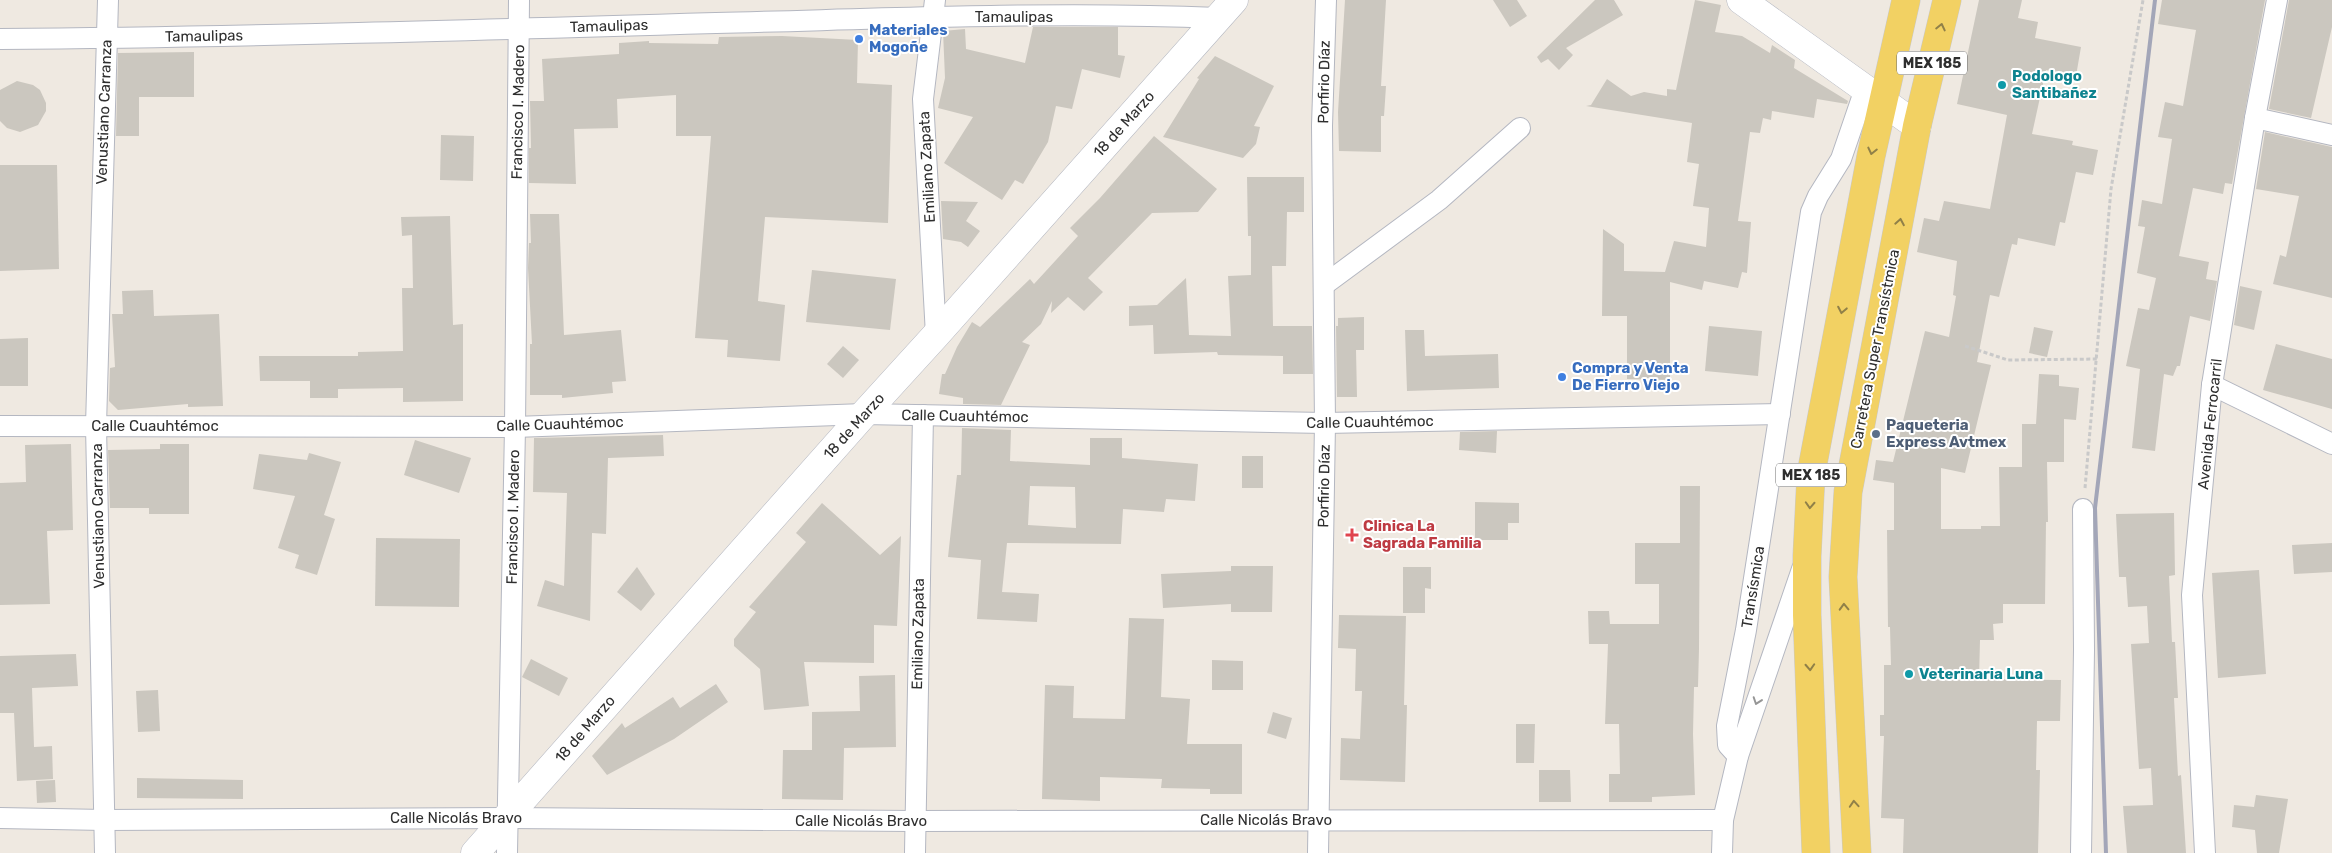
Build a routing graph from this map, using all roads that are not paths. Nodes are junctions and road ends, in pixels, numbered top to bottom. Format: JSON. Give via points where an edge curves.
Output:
{"nodes":[{"id":1,"x":108,"y":0,"type":"edge"},
{"id":2,"x":519,"y":0,"type":"edge"},
{"id":3,"x":1326,"y":0,"type":"edge"},
{"id":4,"x":1742,"y":0,"type":"edge"},
{"id":5,"x":1906,"y":0,"type":"edge"},
{"id":6,"x":1947,"y":0,"type":"edge"},
{"id":7,"x":2277,"y":0,"type":"edge"},
{"id":8,"x":935,"y":9,"type":"edge"},
{"id":9,"x":1226,"y":9,"type":"edge"},
{"id":10,"x":519,"y":29,"type":"junction"},
{"id":11,"x":106,"y":38,"type":"junction"},
{"id":12,"x":0,"y":39,"type":"edge"},
{"id":13,"x":1874,"y":96,"type":"junction"},
{"id":14,"x":2255,"y":118,"type":"junction"},
{"id":15,"x":1917,"y":126,"type":"junction"},
{"id":16,"x":1520,"y":128,"type":"dead end"},
{"id":17,"x":2332,"y":135,"type":"edge"},
{"id":18,"x":1324,"y":285,"type":"junction"},
{"id":19,"x":936,"y":335,"type":"junction"},
{"id":20,"x":2212,"y":384,"type":"junction"},
{"id":21,"x":864,"y":414,"type":"junction"},
{"id":22,"x":1780,"y":414,"type":"junction"},
{"id":23,"x":923,"y":415,"type":"junction"},
{"id":24,"x":1325,"y":423,"type":"junction"},
{"id":25,"x":0,"y":426,"type":"edge"},
{"id":26,"x":96,"y":426,"type":"junction"},
{"id":27,"x":515,"y":426,"type":"junction"},
{"id":28,"x":2332,"y":444,"type":"edge"},
{"id":29,"x":2083,"y":509,"type":"road end"},
{"id":30,"x":1807,"y":556,"type":"junction"},
{"id":31,"x":1738,"y":756,"type":"junction"},
{"id":32,"x":0,"y":818,"type":"edge"},
{"id":33,"x":507,"y":818,"type":"junction"},
{"id":34,"x":1318,"y":819,"type":"junction"},
{"id":35,"x":104,"y":820,"type":"junction"},
{"id":36,"x":1723,"y":820,"type":"junction"},
{"id":37,"x":915,"y":821,"type":"junction"},
{"id":38,"x":105,"y":853,"type":"edge"},
{"id":39,"x":475,"y":853,"type":"edge"},
{"id":40,"x":507,"y":853,"type":"edge"},
{"id":41,"x":915,"y":853,"type":"edge"},
{"id":42,"x":1318,"y":853,"type":"edge"},
{"id":43,"x":1722,"y":853,"type":"edge"},
{"id":44,"x":1816,"y":853,"type":"edge"},
{"id":45,"x":1857,"y":853,"type":"edge"},
{"id":46,"x":2081,"y":853,"type":"edge"},
{"id":47,"x":2205,"y":853,"type":"edge"}],
"edges":[{"from":1,"to":11,"type":"street","name":"Venustiano Carranza"},
{"from":2,"to":10,"type":"street","name":"Francisco I. Madero"},
{"from":3,"to":18,"type":"street","name":"Porfirio Díaz","via":[[1322,126]]},
{"from":4,"to":13,"type":"main road"},
{"from":5,"to":13,"type":"main road","number":"MEX 185"},
{"from":15,"to":6,"type":"main road","name":"Carretera Super Transístmica","number":"MEX 185","one_way":true},
{"from":7,"to":14,"type":"street","name":"Avenida Ferrocarril"},
{"from":8,"to":9,"type":"street","name":"Tamaulipas","via":[[1138,15]]},
{"from":8,"to":10,"type":"street","name":"Tamaulipas"},
{"from":8,"to":19,"type":"street","name":"Emiliano Zapata","via":[[924,99]]},
{"from":9,"to":19,"type":"main road","name":"18 de Marzo"},
{"from":10,"to":11,"type":"street","name":"Tamaulipas"},
{"from":10,"to":27,"type":"street","name":"Francisco I. Madero"},
{"from":11,"to":12,"type":"street","name":"Tamaulipas"},
{"from":11,"to":26,"type":"street","name":"Venustiano Carranza"},
{"from":13,"to":15,"type":"main road"},
{"from":13,"to":22,"type":"street","name":"Transísmica","via":[[1811,212]]},
{"from":13,"to":30,"type":"main road","number":"MEX 185","one_way":true,"via":[[1871,156],[1811,474]]},
{"from":14,"to":17,"type":"street"},
{"from":14,"to":20,"type":"street","name":"Avenida Ferrocarril"},
{"from":45,"to":15,"type":"main road","name":"Carretera Super Transístmica","number":"MEX 185","one_way":true,"via":[[1843,577],[1848,492]]},
{"from":16,"to":18,"type":"street","via":[[1439,200]]},
{"from":18,"to":24,"type":"street","name":"Porfirio Díaz"},
{"from":19,"to":21,"type":"main road","name":"18 de Marzo"},
{"from":20,"to":28,"type":"street"},
{"from":20,"to":47,"type":"street","name":"Avenida Ferrocarril","via":[[2192,595]]},
{"from":21,"to":23,"type":"street","name":"Calle Cuauhtémoc"},
{"from":21,"to":27,"type":"street","name":"Calle Cuauhtémoc"},
{"from":21,"to":33,"type":"main road","name":"18 de Marzo"},
{"from":22,"to":24,"type":"street","name":"Calle Cuauhtémoc"},
{"from":22,"to":31,"type":"street","name":"Transísmica","via":[[1746,630],[1727,726],[1728,745]]},
{"from":23,"to":24,"type":"street","name":"Calle Cuauhtémoc"},
{"from":23,"to":37,"type":"street","name":"Emiliano Zapata"},
{"from":24,"to":34,"type":"street","name":"Porfirio Díaz"},
{"from":25,"to":26,"type":"street","name":"Calle Cuauhtémoc"},
{"from":26,"to":27,"type":"street","name":"Calle Cuauhtémoc"},
{"from":26,"to":35,"type":"street","name":"Venustiano Carranza"},
{"from":27,"to":33,"type":"street","name":"Francisco I. Madero"},
{"from":29,"to":46,"type":"street"},
{"from":30,"to":31,"type":"street","one_way":true},
{"from":30,"to":44,"type":"main road","number":"MEX 185","one_way":true},
{"from":31,"to":36,"type":"street"},
{"from":32,"to":35,"type":"street","name":"Calle Nicolás Bravo"},
{"from":33,"to":35,"type":"street","name":"Calle Nicolás Bravo"},
{"from":33,"to":37,"type":"street","name":"Calle Nicolás Bravo"},
{"from":33,"to":39,"type":"main road","name":"18 de Marzo"},
{"from":33,"to":40,"type":"street","name":"Francisco I. Madero"},
{"from":34,"to":36,"type":"street","name":"Calle Nicolás Bravo"},
{"from":34,"to":37,"type":"street","name":"Calle Nicolás Bravo"},
{"from":34,"to":42,"type":"street","name":"Porfirio Díaz"},
{"from":35,"to":38,"type":"street","name":"Venustiano Carranza"},
{"from":36,"to":43,"type":"street"},
{"from":37,"to":41,"type":"street","name":"Emiliano Zapata"}]}
